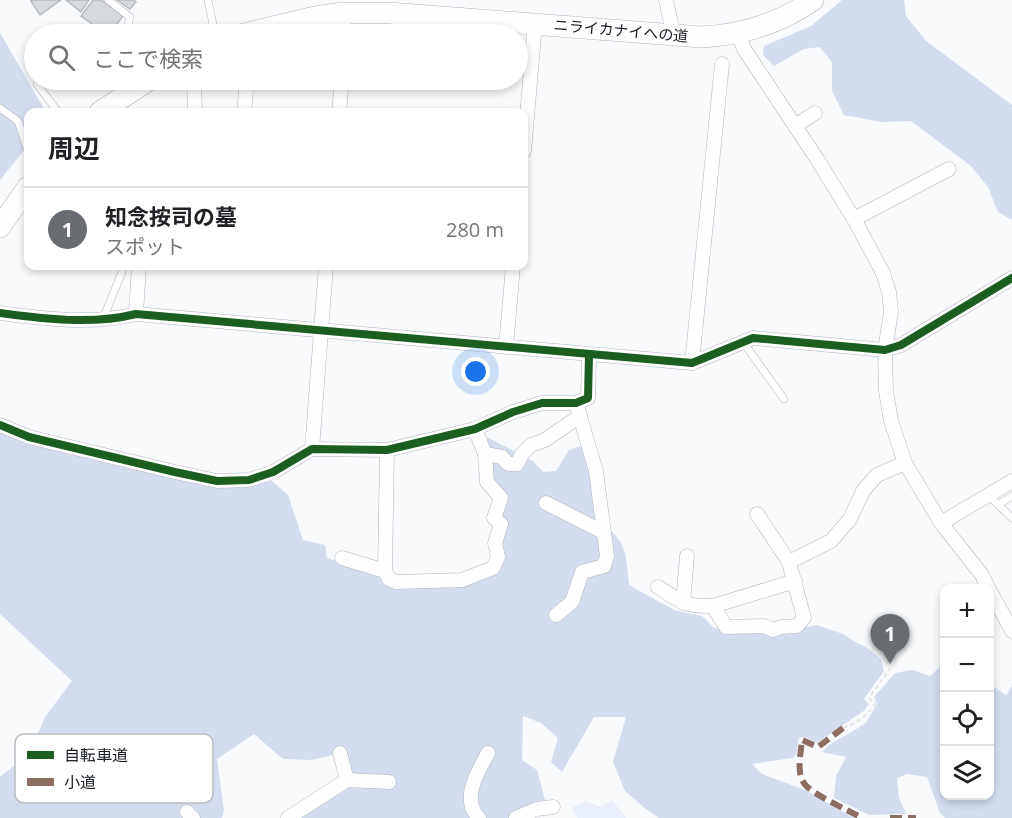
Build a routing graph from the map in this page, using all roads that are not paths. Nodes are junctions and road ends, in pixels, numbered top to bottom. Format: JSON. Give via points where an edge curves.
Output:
{"nodes":[{"id":1,"x":108,"y":0,"type":"edge"},
{"id":2,"x":208,"y":0,"type":"edge"},
{"id":3,"x":666,"y":0,"type":"edge"},
{"id":4,"x":813,"y":0,"type":"edge"},
{"id":5,"x":345,"y":11,"type":"junction"},
{"id":6,"x":128,"y":24,"type":"edge"},
{"id":7,"x":213,"y":24,"type":"edge"},
{"id":8,"x":291,"y":24,"type":"edge"},
{"id":9,"x":344,"y":24,"type":"edge"},
{"id":10,"x":535,"y":24,"type":"junction"},
{"id":11,"x":738,"y":33,"type":"junction"},
{"id":12,"x":674,"y":37,"type":"junction"},
{"id":13,"x":722,"y":64,"type":"dead end"},
{"id":14,"x":42,"y":90,"type":"edge"},
{"id":15,"x":134,"y":90,"type":"edge"},
{"id":16,"x":194,"y":90,"type":"edge"},
{"id":17,"x":246,"y":90,"type":"edge"},
{"id":18,"x":341,"y":90,"type":"edge"},
{"id":19,"x":0,"y":108,"type":"edge"},
{"id":20,"x":55,"y":108,"type":"edge"},
{"id":21,"x":106,"y":108,"type":"edge"},
{"id":22,"x":195,"y":108,"type":"edge"},
{"id":23,"x":244,"y":108,"type":"edge"},
{"id":24,"x":339,"y":108,"type":"edge"},
{"id":25,"x":528,"y":108,"type":"edge"},
{"id":26,"x":815,"y":113,"type":"dead end"},
{"id":27,"x":795,"y":126,"type":"junction"},
{"id":28,"x":24,"y":139,"type":"edge"},
{"id":29,"x":949,"y":169,"type":"dead end"},
{"id":30,"x":24,"y":193,"type":"edge"},
{"id":31,"x":854,"y":219,"type":"junction"},
{"id":32,"x":0,"y":226,"type":"edge"},
{"id":33,"x":139,"y":270,"type":"edge"},
{"id":34,"x":326,"y":270,"type":"edge"},
{"id":35,"x":513,"y":270,"type":"edge"},
{"id":36,"x":122,"y":272,"type":"dead end"},
{"id":37,"x":1012,"y":279,"type":"edge"},
{"id":38,"x":0,"y":313,"type":"edge"},
{"id":39,"x":136,"y":314,"type":"junction"},
{"id":40,"x":103,"y":319,"type":"junction"},
{"id":41,"x":320,"y":331,"type":"junction"},
{"id":42,"x":743,"y":342,"type":"junction"},
{"id":43,"x":506,"y":347,"type":"junction"},
{"id":44,"x":885,"y":350,"type":"junction"},
{"id":45,"x":589,"y":355,"type":"junction"},
{"id":46,"x":692,"y":363,"type":"junction"},
{"id":47,"x":784,"y":399,"type":"dead end"},
{"id":48,"x":578,"y":409,"type":"junction"},
{"id":49,"x":0,"y":425,"type":"edge"},
{"id":50,"x":474,"y":429,"type":"junction"},
{"id":51,"x":312,"y":449,"type":"junction"},
{"id":52,"x":387,"y":450,"type":"junction"},
{"id":53,"x":485,"y":454,"type":"junction"},
{"id":54,"x":906,"y":463,"type":"junction"},
{"id":55,"x":1012,"y":481,"type":"edge"},
{"id":56,"x":1012,"y":496,"type":"edge"},
{"id":57,"x":993,"y":500,"type":"junction"},
{"id":58,"x":546,"y":503,"type":"dead end"},
{"id":59,"x":757,"y":514,"type":"dead end"},
{"id":60,"x":1012,"y":518,"type":"edge"},
{"id":61,"x":941,"y":523,"type":"junction"},
{"id":62,"x":603,"y":532,"type":"junction"},
{"id":63,"x":687,"y":556,"type":"dead end"},
{"id":64,"x":342,"y":558,"type":"dead end"},
{"id":65,"x":789,"y":562,"type":"junction"},
{"id":66,"x":385,"y":570,"type":"junction"},
{"id":67,"x":795,"y":581,"type":"junction"},
{"id":68,"x":986,"y":584,"type":"edge"},
{"id":69,"x":658,"y":587,"type":"dead end"},
{"id":70,"x":994,"y":599,"type":"edge"},
{"id":71,"x":683,"y":603,"type":"junction"},
{"id":72,"x":713,"y":606,"type":"junction"},
{"id":73,"x":556,"y":615,"type":"dead end"},
{"id":74,"x":1012,"y":631,"type":"edge"},
{"id":75,"x":340,"y":753,"type":"dead end"},
{"id":76,"x":488,"y":753,"type":"dead end"},
{"id":77,"x":347,"y":780,"type":"junction"},
{"id":78,"x":389,"y":782,"type":"dead end"},
{"id":79,"x":553,"y":807,"type":"dead end"},
{"id":80,"x":288,"y":818,"type":"edge"},
{"id":81,"x":479,"y":818,"type":"edge"},
{"id":82,"x":516,"y":818,"type":"edge"}],
"edges":[{"from":1,"to":6,"type":"lane","via":[[130,17]]},
{"from":2,"to":7,"type":"lane"},
{"from":3,"to":12,"type":"street"},
{"from":4,"to":11,"type":"main road","name":"ニライカナイへの道","via":[[766,26]]},
{"from":5,"to":8,"type":"main road","name":"ニライカナイへの道"},
{"from":5,"to":9,"type":"street"},
{"from":5,"to":10,"type":"main road","name":"ニライカナイへの道"},
{"from":10,"to":12,"type":"main road","name":"ニライカナイへの道"},
{"from":10,"to":25,"type":"street"},
{"from":11,"to":12,"type":"main road","name":"ニライカナイへの道"},
{"from":11,"to":27,"type":"street"},
{"from":13,"to":46,"type":"street"},
{"from":14,"to":20,"type":"lane"},
{"from":15,"to":21,"type":"main road"},
{"from":16,"to":22,"type":"street"},
{"from":17,"to":23,"type":"street"},
{"from":18,"to":24,"type":"street"},
{"from":19,"to":28,"type":"lane","via":[[18,121]]},
{"from":26,"to":27,"type":"street"},
{"from":27,"to":31,"type":"street"},
{"from":29,"to":31,"type":"street"},
{"from":30,"to":32,"type":"main road"},
{"from":31,"to":44,"type":"street","via":[[883,273],[888,292],[891,312]]},
{"from":33,"to":39,"type":"street"},
{"from":34,"to":41,"type":"street"},
{"from":35,"to":43,"type":"street"},
{"from":36,"to":40,"type":"lane"},
{"from":37,"to":44,"type":"street","via":[[901,345]]},
{"from":38,"to":40,"type":"street","via":[[49,320]]},
{"from":39,"to":40,"type":"street"},
{"from":39,"to":41,"type":"street"},
{"from":41,"to":43,"type":"street"},
{"from":41,"to":51,"type":"street"},
{"from":42,"to":44,"type":"street","via":[[753,338]]},
{"from":42,"to":46,"type":"street"},
{"from":42,"to":47,"type":"lane"},
{"from":43,"to":45,"type":"street"},
{"from":44,"to":54,"type":"street","via":[[891,421]]},
{"from":45,"to":46,"type":"street"},
{"from":45,"to":48,"type":"street","via":[[588,398]]},
{"from":48,"to":50,"type":"street","via":[[542,403]]},
{"from":48,"to":53,"type":"street","via":[[545,440],[531,445],[517,464]]},
{"from":48,"to":62,"type":"street","via":[[596,471]]},
{"from":49,"to":51,"type":"street","via":[[29,437],[217,480],[249,480],[273,472]]},
{"from":50,"to":52,"type":"street"},
{"from":50,"to":53,"type":"street"},
{"from":51,"to":52,"type":"street"},
{"from":52,"to":66,"type":"street"},
{"from":53,"to":66,"type":"street","via":[[487,482],[501,498],[494,518],[501,524],[493,568],[462,580],[396,582],[389,579]]},
{"from":54,"to":61,"type":"street"},
{"from":54,"to":65,"type":"street","via":[[877,475],[863,491],[850,519],[831,541]]},
{"from":55,"to":57,"type":"street"},
{"from":56,"to":57,"type":"lane"},
{"from":57,"to":60,"type":"lane"},
{"from":57,"to":61,"type":"street"},
{"from":58,"to":62,"type":"street"},
{"from":59,"to":65,"type":"street"},
{"from":61,"to":68,"type":"street"},
{"from":62,"to":73,"type":"street","via":[[607,556],[604,566],[582,572],[572,602]]},
{"from":63,"to":71,"type":"street"},
{"from":64,"to":66,"type":"street"},
{"from":65,"to":67,"type":"street"},
{"from":67,"to":72,"type":"street"},
{"from":67,"to":72,"type":"street","via":[[804,618],[796,626],[773,630],[764,626],[726,627]]},
{"from":69,"to":71,"type":"street"},
{"from":70,"to":74,"type":"street"},
{"from":71,"to":72,"type":"street"},
{"from":75,"to":77,"type":"street"},
{"from":76,"to":81,"type":"street","via":[[470,796],[472,812]]},
{"from":77,"to":78,"type":"street"},
{"from":77,"to":80,"type":"street"},
{"from":79,"to":82,"type":"street"}]}
